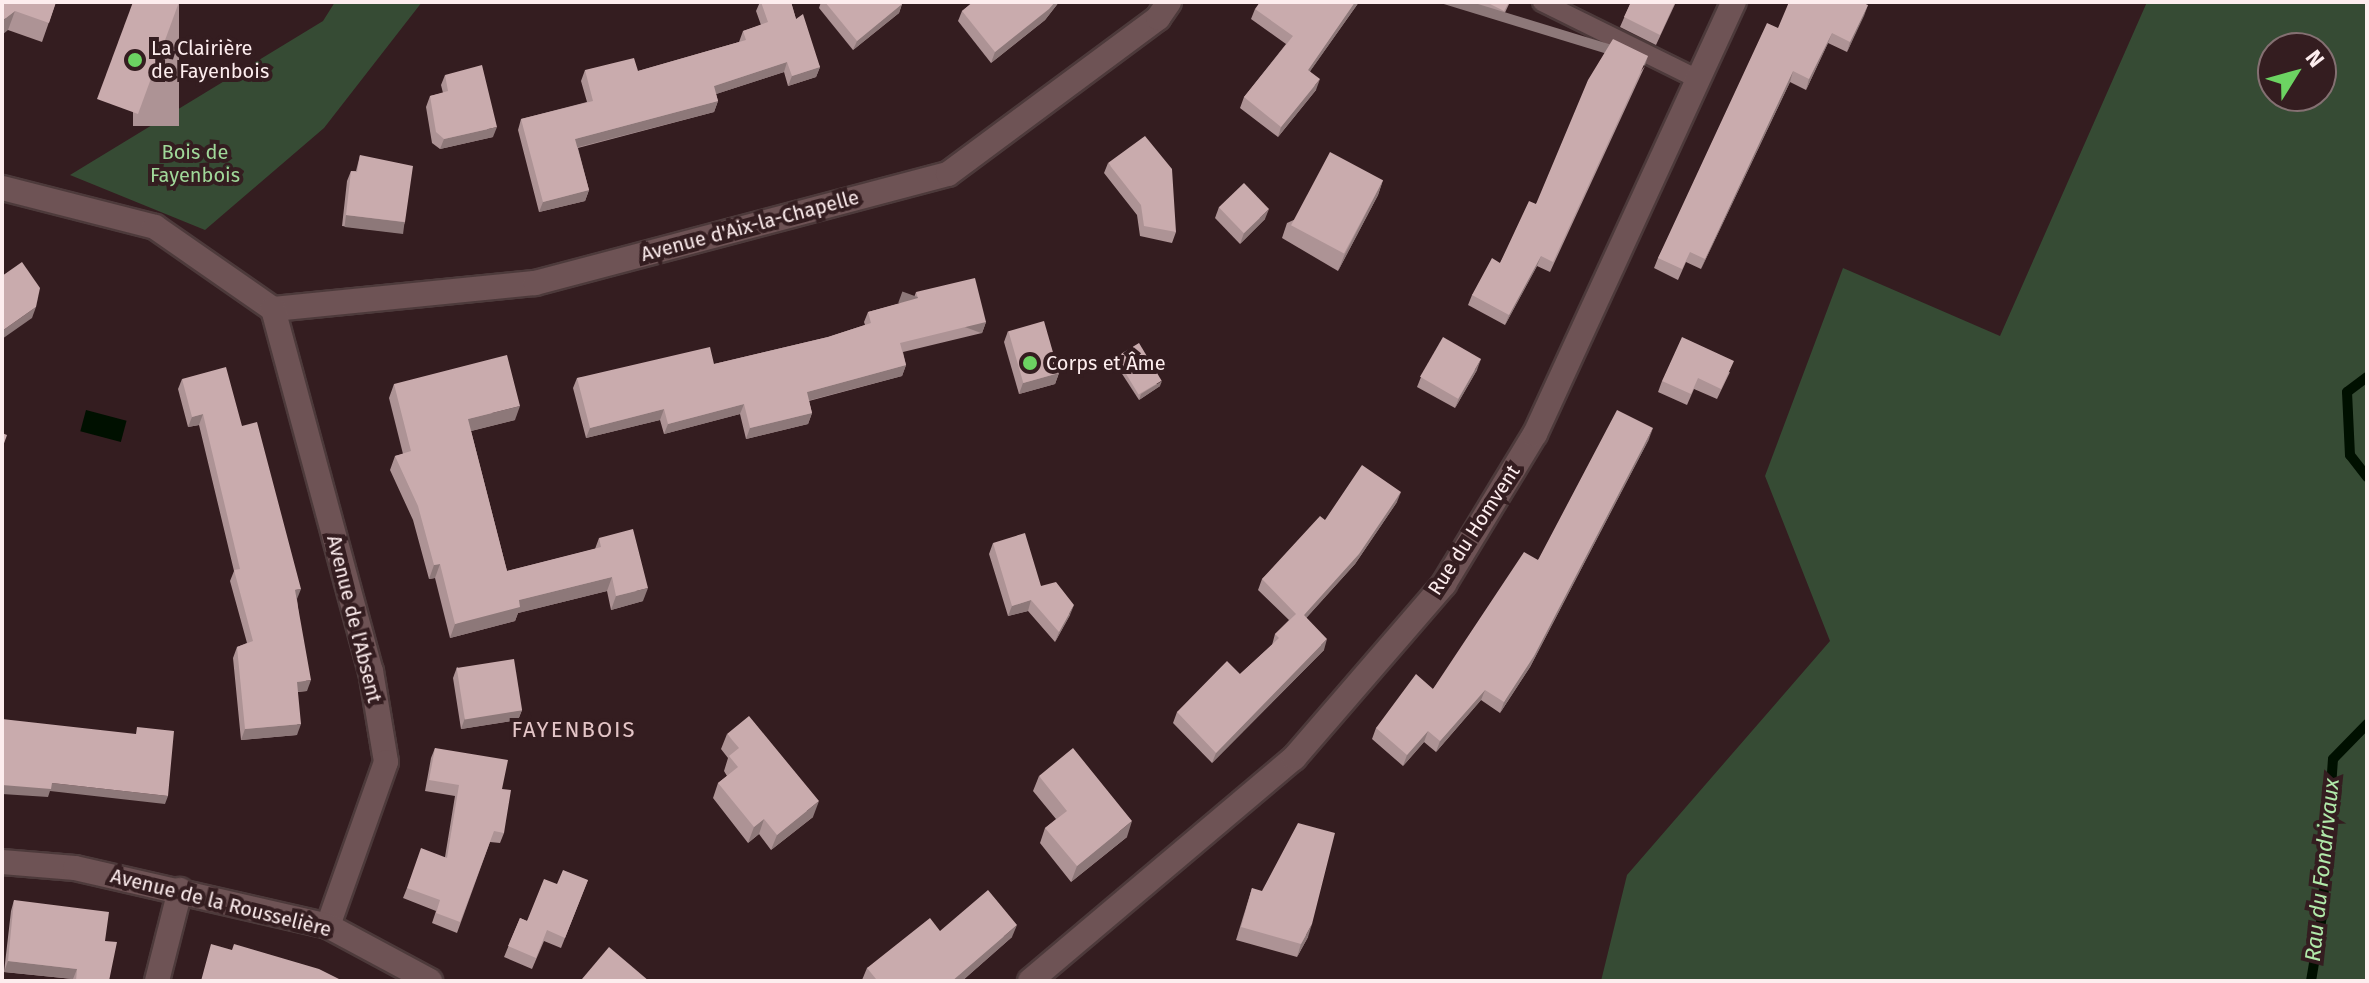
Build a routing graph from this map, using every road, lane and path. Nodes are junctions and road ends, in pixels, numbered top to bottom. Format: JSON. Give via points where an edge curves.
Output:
{"nodes":[{"id":1,"x":1169,"y":2,"type":"edge"},
{"id":2,"x":1542,"y":2,"type":"edge"},
{"id":3,"x":1734,"y":2,"type":"edge"},
{"id":4,"x":1698,"y":79,"type":"junction"},
{"id":5,"x":2,"y":188,"type":"edge"},
{"id":6,"x":273,"y":309,"type":"junction"},
{"id":7,"x":2,"y":862,"type":"edge"},
{"id":8,"x":180,"y":890,"type":"junction"},
{"id":9,"x":328,"y":926,"type":"junction"},
{"id":10,"x":157,"y":981,"type":"edge"},
{"id":11,"x":430,"y":981,"type":"edge"},
{"id":12,"x":1030,"y":981,"type":"edge"}],
"edges":[{"from":1,"to":6,"type":"street","name":"Avenue d'Aix-la-Chapelle","via":[[1158,18],[948,174],[535,283]]},
{"from":2,"to":4,"type":"lane"},
{"from":3,"to":4,"type":"street","name":"Rue du Homvent"},
{"from":4,"to":12,"type":"street","name":"Rue du Homvent","via":[[1535,434],[1444,584],[1294,758]]},
{"from":5,"to":6,"type":"street","via":[[155,227]]},
{"from":6,"to":9,"type":"street","name":"Avenue de l'Absent","via":[[371,671],[386,762]]},
{"from":7,"to":8,"type":"street","name":"Avenue de la Rousselière","via":[[75,868]]},
{"from":8,"to":9,"type":"street","name":"Avenue de la Rousselière"},
{"from":8,"to":10,"type":"street"},
{"from":9,"to":11,"type":"street","name":"Avenue de la Rousselière"}]}
